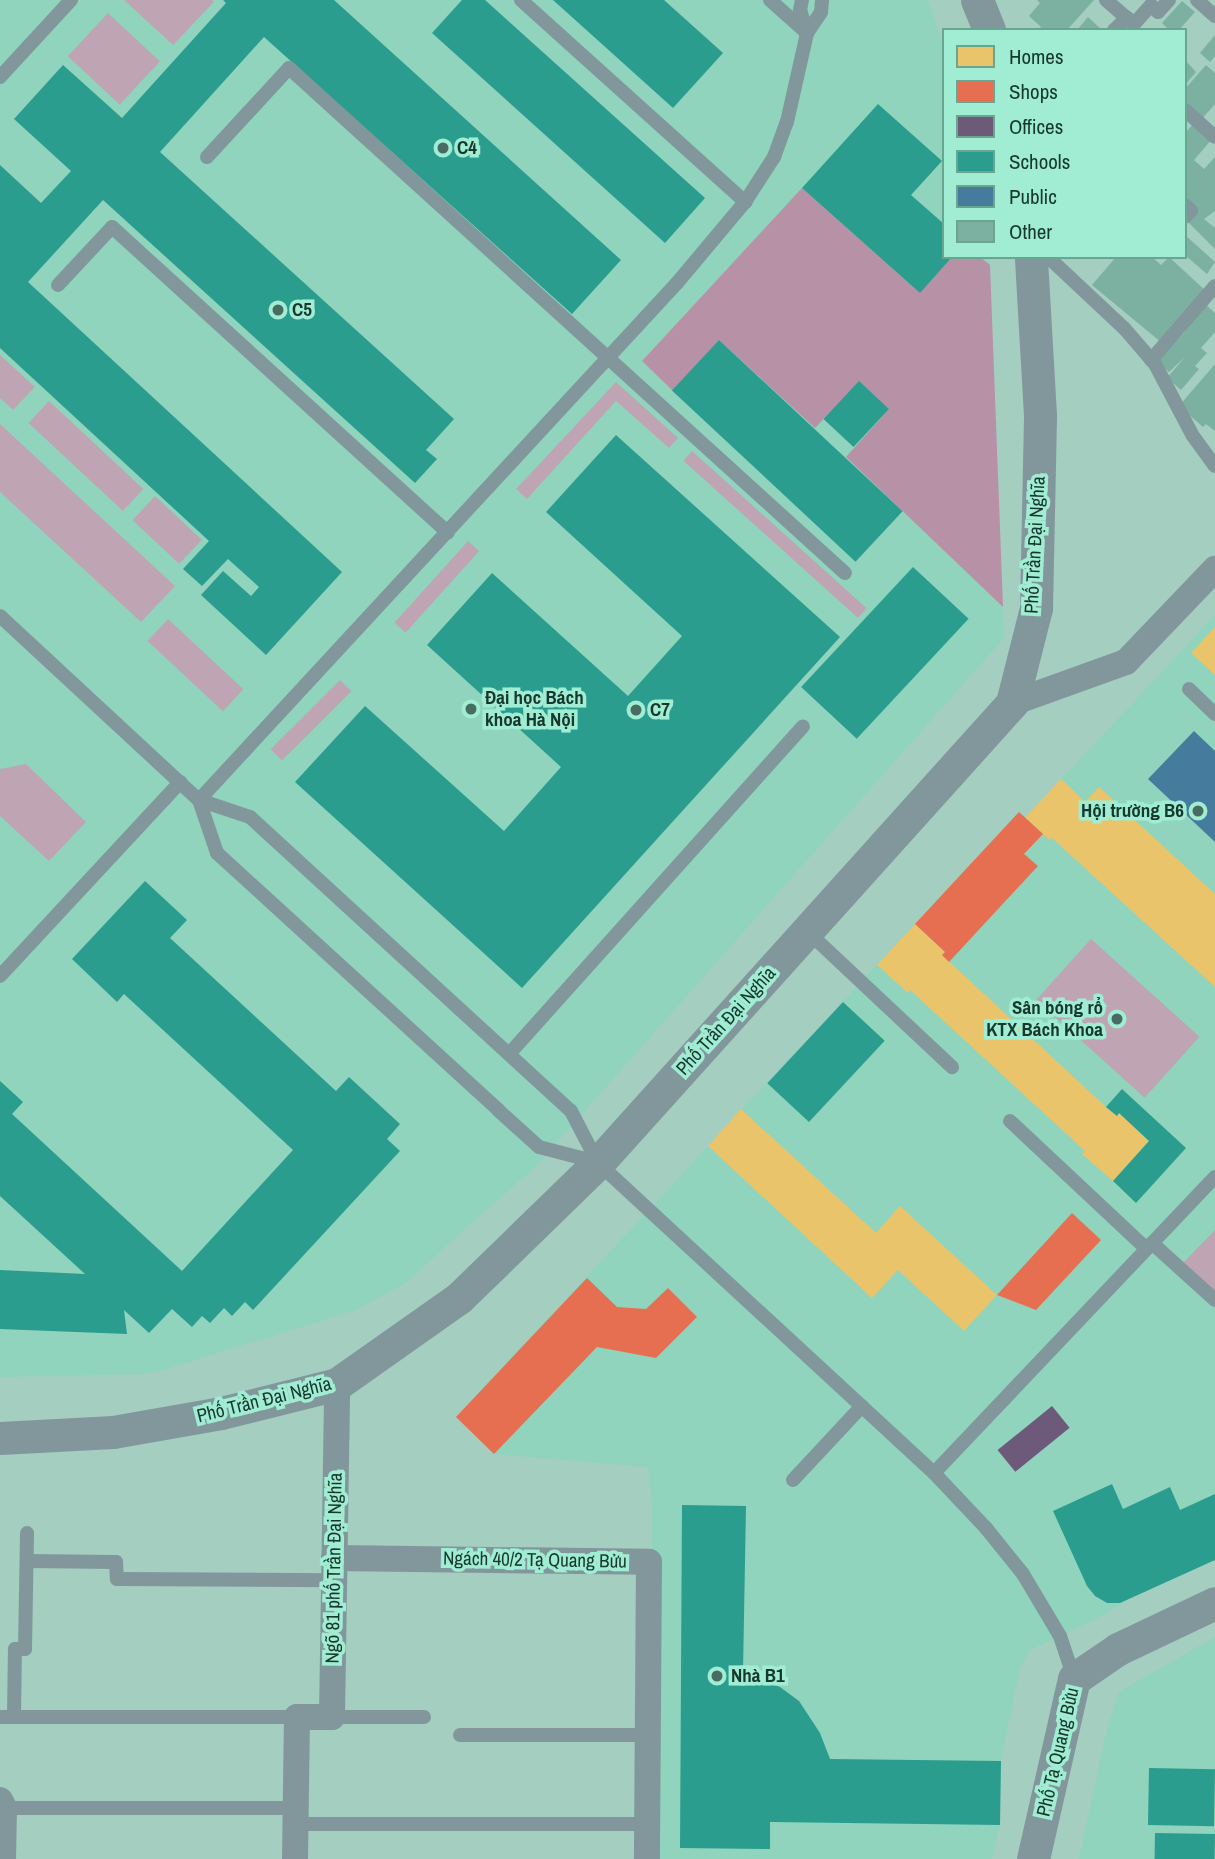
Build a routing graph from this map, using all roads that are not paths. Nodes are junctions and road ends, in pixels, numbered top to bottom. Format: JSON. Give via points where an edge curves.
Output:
{"nodes":[{"id":1,"x":71,"y":0,"type":"edge"},
{"id":2,"x":521,"y":0,"type":"edge"},
{"id":3,"x":771,"y":0,"type":"edge"},
{"id":4,"x":802,"y":0,"type":"edge"},
{"id":5,"x":822,"y":0,"type":"edge"},
{"id":6,"x":1106,"y":0,"type":"edge"},
{"id":7,"x":1168,"y":0,"type":"edge"},
{"id":8,"x":1197,"y":0,"type":"edge"},
{"id":9,"x":1215,"y":16,"type":"edge"},
{"id":10,"x":1127,"y":18,"type":"junction"},
{"id":11,"x":1116,"y":28,"type":"edge"},
{"id":12,"x":807,"y":33,"type":"junction"},
{"id":13,"x":0,"y":77,"type":"edge"},
{"id":14,"x":1188,"y":119,"type":"edge"},
{"id":15,"x":1215,"y":137,"type":"edge"},
{"id":16,"x":207,"y":157,"type":"dead end"},
{"id":17,"x":745,"y":202,"type":"junction"},
{"id":18,"x":1031,"y":259,"type":"edge"},
{"id":19,"x":1050,"y":259,"type":"edge"},
{"id":20,"x":58,"y":285,"type":"dead end"},
{"id":21,"x":1215,"y":286,"type":"edge"},
{"id":22,"x":608,"y":359,"type":"junction"},
{"id":23,"x":1152,"y":360,"type":"junction"},
{"id":24,"x":1215,"y":466,"type":"edge"},
{"id":25,"x":448,"y":533,"type":"junction"},
{"id":26,"x":1215,"y":569,"type":"edge"},
{"id":27,"x":845,"y":573,"type":"dead end"},
{"id":28,"x":0,"y":616,"type":"edge"},
{"id":29,"x":1189,"y":690,"type":"dead end"},
{"id":30,"x":1012,"y":704,"type":"junction"},
{"id":31,"x":1215,"y":714,"type":"edge"},
{"id":32,"x":803,"y":726,"type":"dead end"},
{"id":33,"x":180,"y":782,"type":"junction"},
{"id":34,"x":199,"y":800,"type":"junction"},
{"id":35,"x":807,"y":931,"type":"junction"},
{"id":36,"x":0,"y":976,"type":"edge"},
{"id":37,"x":509,"y":1054,"type":"junction"},
{"id":38,"x":952,"y":1067,"type":"dead end"},
{"id":39,"x":1010,"y":1121,"type":"dead end"},
{"id":40,"x":598,"y":1163,"type":"junction"},
{"id":41,"x":1215,"y":1177,"type":"edge"},
{"id":42,"x":1149,"y":1246,"type":"junction"},
{"id":43,"x":1215,"y":1300,"type":"edge"},
{"id":44,"x":337,"y":1384,"type":"junction"},
{"id":45,"x":862,"y":1406,"type":"junction"},
{"id":46,"x":0,"y":1438,"type":"edge"},
{"id":47,"x":934,"y":1472,"type":"junction"},
{"id":48,"x":793,"y":1480,"type":"dead end"},
{"id":49,"x":27,"y":1534,"type":"dead end"},
{"id":50,"x":27,"y":1561,"type":"junction"},
{"id":51,"x":334,"y":1569,"type":"junction"},
{"id":52,"x":1215,"y":1603,"type":"edge"},
{"id":53,"x":1074,"y":1679,"type":"junction"},
{"id":54,"x":7,"y":1717,"type":"edge"},
{"id":55,"x":297,"y":1717,"type":"junction"},
{"id":56,"x":332,"y":1717,"type":"junction"},
{"id":57,"x":424,"y":1717,"type":"dead end"},
{"id":58,"x":460,"y":1735,"type":"dead end"},
{"id":59,"x":648,"y":1735,"type":"junction"},
{"id":60,"x":2,"y":1804,"type":"edge"},
{"id":61,"x":296,"y":1816,"type":"junction"},
{"id":62,"x":647,"y":1824,"type":"junction"},
{"id":63,"x":3,"y":1859,"type":"edge"},
{"id":64,"x":295,"y":1859,"type":"edge"},
{"id":65,"x":647,"y":1859,"type":"edge"},
{"id":66,"x":1033,"y":1859,"type":"edge"}],
"edges":[{"from":1,"to":13,"type":"lane"},
{"from":2,"to":17,"type":"lane"},
{"from":3,"to":12,"type":"lane"},
{"from":4,"to":12,"type":"lane"},
{"from":5,"to":12,"type":"lane","via":[[821,12]]},
{"from":6,"to":10,"type":"lane"},
{"from":7,"to":10,"type":"lane","via":[[1158,12],[1151,5],[1134,24]]},
{"from":8,"to":9,"type":"lane"},
{"from":10,"to":11,"type":"lane"},
{"from":12,"to":17,"type":"lane","via":[[774,157]]},
{"from":14,"to":15,"type":"lane"},
{"from":16,"to":22,"type":"lane","via":[[289,68]]},
{"from":17,"to":22,"type":"lane"},
{"from":18,"to":30,"type":"street","name":"Phố Trần Đại Nghĩa","via":[[1041,415],[1036,608]]},
{"from":19,"to":23,"type":"lane"},
{"from":20,"to":25,"type":"lane","via":[[112,227]]},
{"from":21,"to":23,"type":"lane"},
{"from":22,"to":25,"type":"lane"},
{"from":22,"to":27,"type":"lane"},
{"from":23,"to":24,"type":"lane","via":[[1193,436]]},
{"from":25,"to":34,"type":"lane"},
{"from":26,"to":30,"type":"street","via":[[1126,662]]},
{"from":28,"to":33,"type":"lane"},
{"from":29,"to":31,"type":"lane"},
{"from":30,"to":35,"type":"street","name":"Phố Trần Đại Nghĩa"},
{"from":32,"to":37,"type":"lane"},
{"from":33,"to":34,"type":"lane"},
{"from":33,"to":36,"type":"lane"},
{"from":34,"to":37,"type":"lane","via":[[250,817]]},
{"from":34,"to":40,"type":"lane","via":[[217,853],[488,1101],[539,1147]]},
{"from":35,"to":38,"type":"lane"},
{"from":35,"to":40,"type":"street","name":"Phố Trần Đại Nghĩa"},
{"from":37,"to":40,"type":"lane","via":[[571,1111]]},
{"from":39,"to":42,"type":"lane"},
{"from":40,"to":44,"type":"street","name":"Phố Trần Đại Nghĩa","via":[[478,1282]]},
{"from":40,"to":45,"type":"lane"},
{"from":41,"to":42,"type":"lane"},
{"from":42,"to":43,"type":"lane"},
{"from":42,"to":47,"type":"lane"},
{"from":44,"to":46,"type":"street","name":"Phố Trần Đại Nghĩa","via":[[221,1413],[113,1432]]},
{"from":44,"to":51,"type":"street","name":"Ngõ 81 phố Trần Đại Nghĩa"},
{"from":45,"to":47,"type":"lane"},
{"from":45,"to":48,"type":"lane"},
{"from":47,"to":53,"type":"lane","via":[[1023,1574],[1060,1636]]},
{"from":49,"to":50,"type":"lane"},
{"from":50,"to":51,"type":"lane","via":[[116,1562],[117,1579]]},
{"from":50,"to":54,"type":"lane","via":[[25,1649],[15,1649]]},
{"from":51,"to":56,"type":"street","name":"Ngõ 81 phố Trần Đại Nghĩa"},
{"from":51,"to":59,"type":"street","name":"Ngách 40/2 Tạ Quang Bửu","via":[[649,1562]]},
{"from":52,"to":53,"type":"street","name":"Phố Tạ Quang Bửu","via":[[1118,1649]]},
{"from":53,"to":66,"type":"street","name":"Phố Tạ Quang Bửu"},
{"from":54,"to":55,"type":"lane"},
{"from":55,"to":56,"type":"street"},
{"from":55,"to":61,"type":"street"},
{"from":56,"to":57,"type":"lane"},
{"from":58,"to":59,"type":"lane"},
{"from":59,"to":62,"type":"street","name":"Ngách 40/2 Tạ Quang Bửu"},
{"from":60,"to":61,"type":"lane"},
{"from":60,"to":63,"type":"street"},
{"from":61,"to":62,"type":"lane"},
{"from":61,"to":64,"type":"street"},
{"from":62,"to":65,"type":"street","name":"Ngách 40/2 Tạ Quang Bửu"}]}
